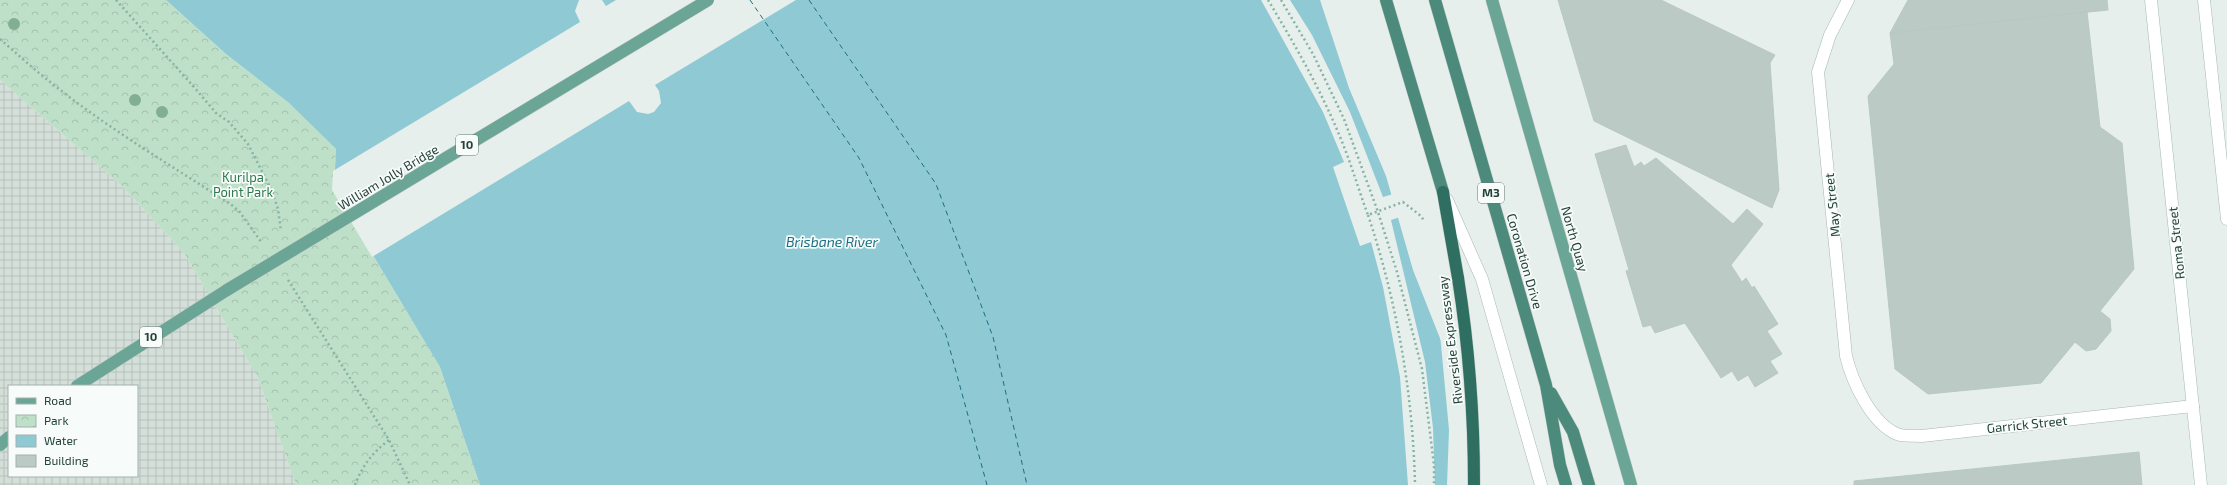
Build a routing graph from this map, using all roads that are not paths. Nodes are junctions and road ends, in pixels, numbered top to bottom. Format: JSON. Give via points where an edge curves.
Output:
{"nodes":[{"id":1,"x":708,"y":0,"type":"edge"},
{"id":2,"x":1386,"y":0,"type":"edge"},
{"id":3,"x":1434,"y":0,"type":"edge"},
{"id":4,"x":1492,"y":0,"type":"edge"},
{"id":5,"x":1848,"y":0,"type":"edge"},
{"id":6,"x":2151,"y":0,"type":"edge"},
{"id":7,"x":2204,"y":0,"type":"edge"},
{"id":8,"x":1443,"y":192,"type":"junction"},
{"id":9,"x":2227,"y":220,"type":"edge"},
{"id":10,"x":79,"y":385,"type":"edge"},
{"id":11,"x":1546,"y":385,"type":"junction"},
{"id":12,"x":2193,"y":406,"type":"junction"},
{"id":13,"x":1870,"y":411,"type":"joint"},
{"id":14,"x":8,"y":438,"type":"edge"},
{"id":15,"x":0,"y":445,"type":"edge"},
{"id":16,"x":1474,"y":485,"type":"edge"},
{"id":17,"x":1541,"y":485,"type":"edge"},
{"id":18,"x":1566,"y":485,"type":"edge"},
{"id":19,"x":1589,"y":485,"type":"edge"},
{"id":20,"x":1631,"y":485,"type":"edge"},
{"id":21,"x":2201,"y":485,"type":"edge"}],
"edges":[{"from":1,"to":10,"type":"main road","name":"William Jolly Bridge","number":"10","bridge":true,"via":[[227,290]]},
{"from":2,"to":8,"type":"highway"},
{"from":3,"to":11,"type":"highway","name":"Coronation Drive","number":"M3"},
{"from":4,"to":20,"type":"main road","name":"North Quay"},
{"from":5,"to":13,"type":"street","name":"May Street","via":[[1830,35],[1818,72],[1846,356],[1850,374]]},
{"from":6,"to":12,"type":"street","name":"Roma Street"},
{"from":7,"to":9,"type":"street"},
{"from":8,"to":16,"type":"highway","name":"Riverside Expressway","bridge":true,"via":[[1465,321],[1472,404]]},
{"from":8,"to":17,"type":"street","via":[[1482,279]]},
{"from":11,"to":18,"type":"highway","name":"Coronation Drive","number":"M3"},
{"from":11,"to":19,"type":"highway","via":[[1573,432]]},
{"from":12,"to":13,"type":"street","name":"Garrick Street","via":[[1922,436],[1898,435]]},
{"from":12,"to":21,"type":"street","name":"Roma Street"},
{"from":14,"to":15,"type":"main road"}]}
